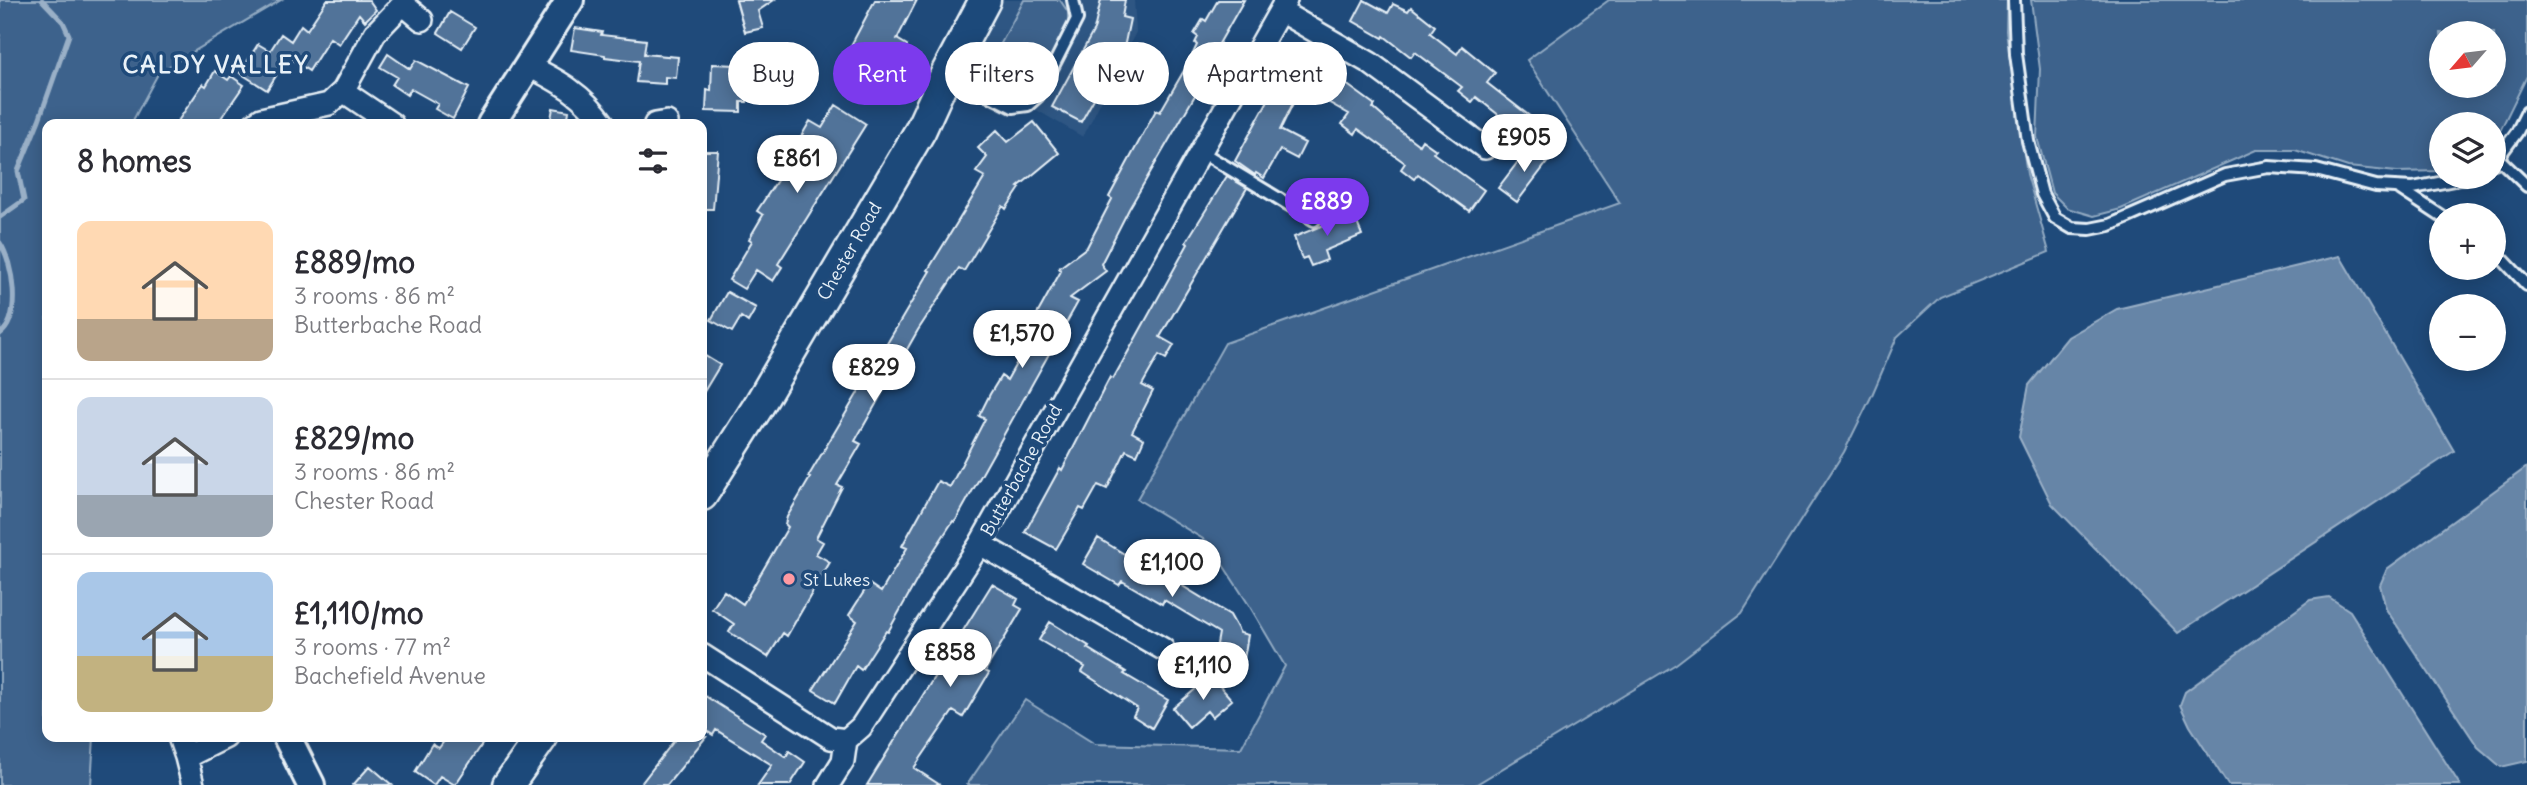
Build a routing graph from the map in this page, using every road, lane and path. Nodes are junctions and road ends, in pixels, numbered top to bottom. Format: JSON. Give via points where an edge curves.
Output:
{"nodes":[{"id":1,"x":570,"y":0,"type":"edge"},
{"id":2,"x":985,"y":0,"type":"edge"},
{"id":3,"x":1073,"y":0,"type":"edge"},
{"id":4,"x":2014,"y":0,"type":"edge"},
{"id":5,"x":404,"y":2,"type":"edge"},
{"id":6,"x":1283,"y":6,"type":"edge"},
{"id":7,"x":422,"y":20,"type":"dead end"},
{"id":8,"x":963,"y":42,"type":"edge"},
{"id":9,"x":1059,"y":55,"type":"edge"},
{"id":10,"x":527,"y":65,"type":"junction"},
{"id":11,"x":945,"y":77,"type":"edge"},
{"id":12,"x":344,"y":91,"type":"junction"},
{"id":13,"x":1009,"y":105,"type":"edge"},
{"id":14,"x":1028,"y":105,"type":"edge"},
{"id":15,"x":2527,"y":112,"type":"edge"},
{"id":16,"x":261,"y":119,"type":"edge"},
{"id":17,"x":385,"y":119,"type":"edge"},
{"id":18,"x":494,"y":119,"type":"edge"},
{"id":19,"x":600,"y":119,"type":"edge"},
{"id":20,"x":2506,"y":147,"type":"edge"},
{"id":21,"x":1485,"y":148,"type":"dead end"},
{"id":22,"x":1200,"y":151,"type":"junction"},
{"id":23,"x":2506,"y":168,"type":"edge"},
{"id":24,"x":2429,"y":185,"type":"edge"},
{"id":25,"x":2527,"y":186,"type":"edge"},
{"id":26,"x":2398,"y":187,"type":"junction"},
{"id":27,"x":1331,"y":200,"type":"dead end"},
{"id":28,"x":2429,"y":208,"type":"edge"},
{"id":29,"x":2506,"y":263,"type":"edge"},
{"id":30,"x":2527,"y":285,"type":"edge"},
{"id":31,"x":707,"y":487,"type":"edge"},
{"id":32,"x":980,"y":544,"type":"junction"},
{"id":33,"x":1163,"y":649,"type":"dead end"},
{"id":34,"x":707,"y":658,"type":"edge"},
{"id":35,"x":846,"y":740,"type":"junction"},
{"id":36,"x":204,"y":742,"type":"edge"},
{"id":37,"x":290,"y":742,"type":"edge"},
{"id":38,"x":538,"y":742,"type":"edge"},
{"id":39,"x":182,"y":747,"type":"edge"},
{"id":40,"x":830,"y":784,"type":"edge"},
{"id":41,"x":193,"y":785,"type":"edge"},
{"id":42,"x":311,"y":785,"type":"edge"},
{"id":43,"x":508,"y":785,"type":"edge"}],
"edges":[{"from":1,"to":10,"type":"street"},
{"from":2,"to":8,"type":"main road","name":"Chester Road"},
{"from":3,"to":9,"type":"lane","via":[[1077,19]]},
{"from":4,"to":26,"type":"lane","via":[[2028,141],[2042,194],[2055,218],[2072,228],[2110,225],[2225,175],[2269,167],[2316,170]]},
{"from":5,"to":7,"type":"street"},
{"from":5,"to":12,"type":"street","via":[[375,33]]},
{"from":6,"to":21,"type":"street"},
{"from":6,"to":22,"type":"street","name":"Butterbache Road"},
{"from":10,"to":18,"type":"street"},
{"from":10,"to":19,"type":"street","via":[[590,104]]},
{"from":11,"to":31,"type":"main road","name":"Chester Road","via":[[920,131]]},
{"from":12,"to":16,"type":"street","via":[[329,104]]},
{"from":12,"to":17,"type":"street"},
{"from":13,"to":14,"type":"lane"},
{"from":15,"to":20,"type":"lane"},
{"from":22,"to":27,"type":"lane","via":[[1314,220]]},
{"from":22,"to":32,"type":"street","name":"Butterbache Road"},
{"from":23,"to":25,"type":"lane"},
{"from":24,"to":26,"type":"lane"},
{"from":26,"to":28,"type":"lane"},
{"from":29,"to":30,"type":"lane"},
{"from":32,"to":33,"type":"street"},
{"from":32,"to":35,"type":"street","name":"Butterbache Road","via":[[861,727]]},
{"from":34,"to":35,"type":"street","via":[[831,738]]},
{"from":35,"to":40,"type":"street","name":"Butterbache Road","via":[[843,761]]},
{"from":36,"to":39,"type":"street"},
{"from":37,"to":42,"type":"street"},
{"from":38,"to":43,"type":"main road"},
{"from":39,"to":41,"type":"street"}]}
